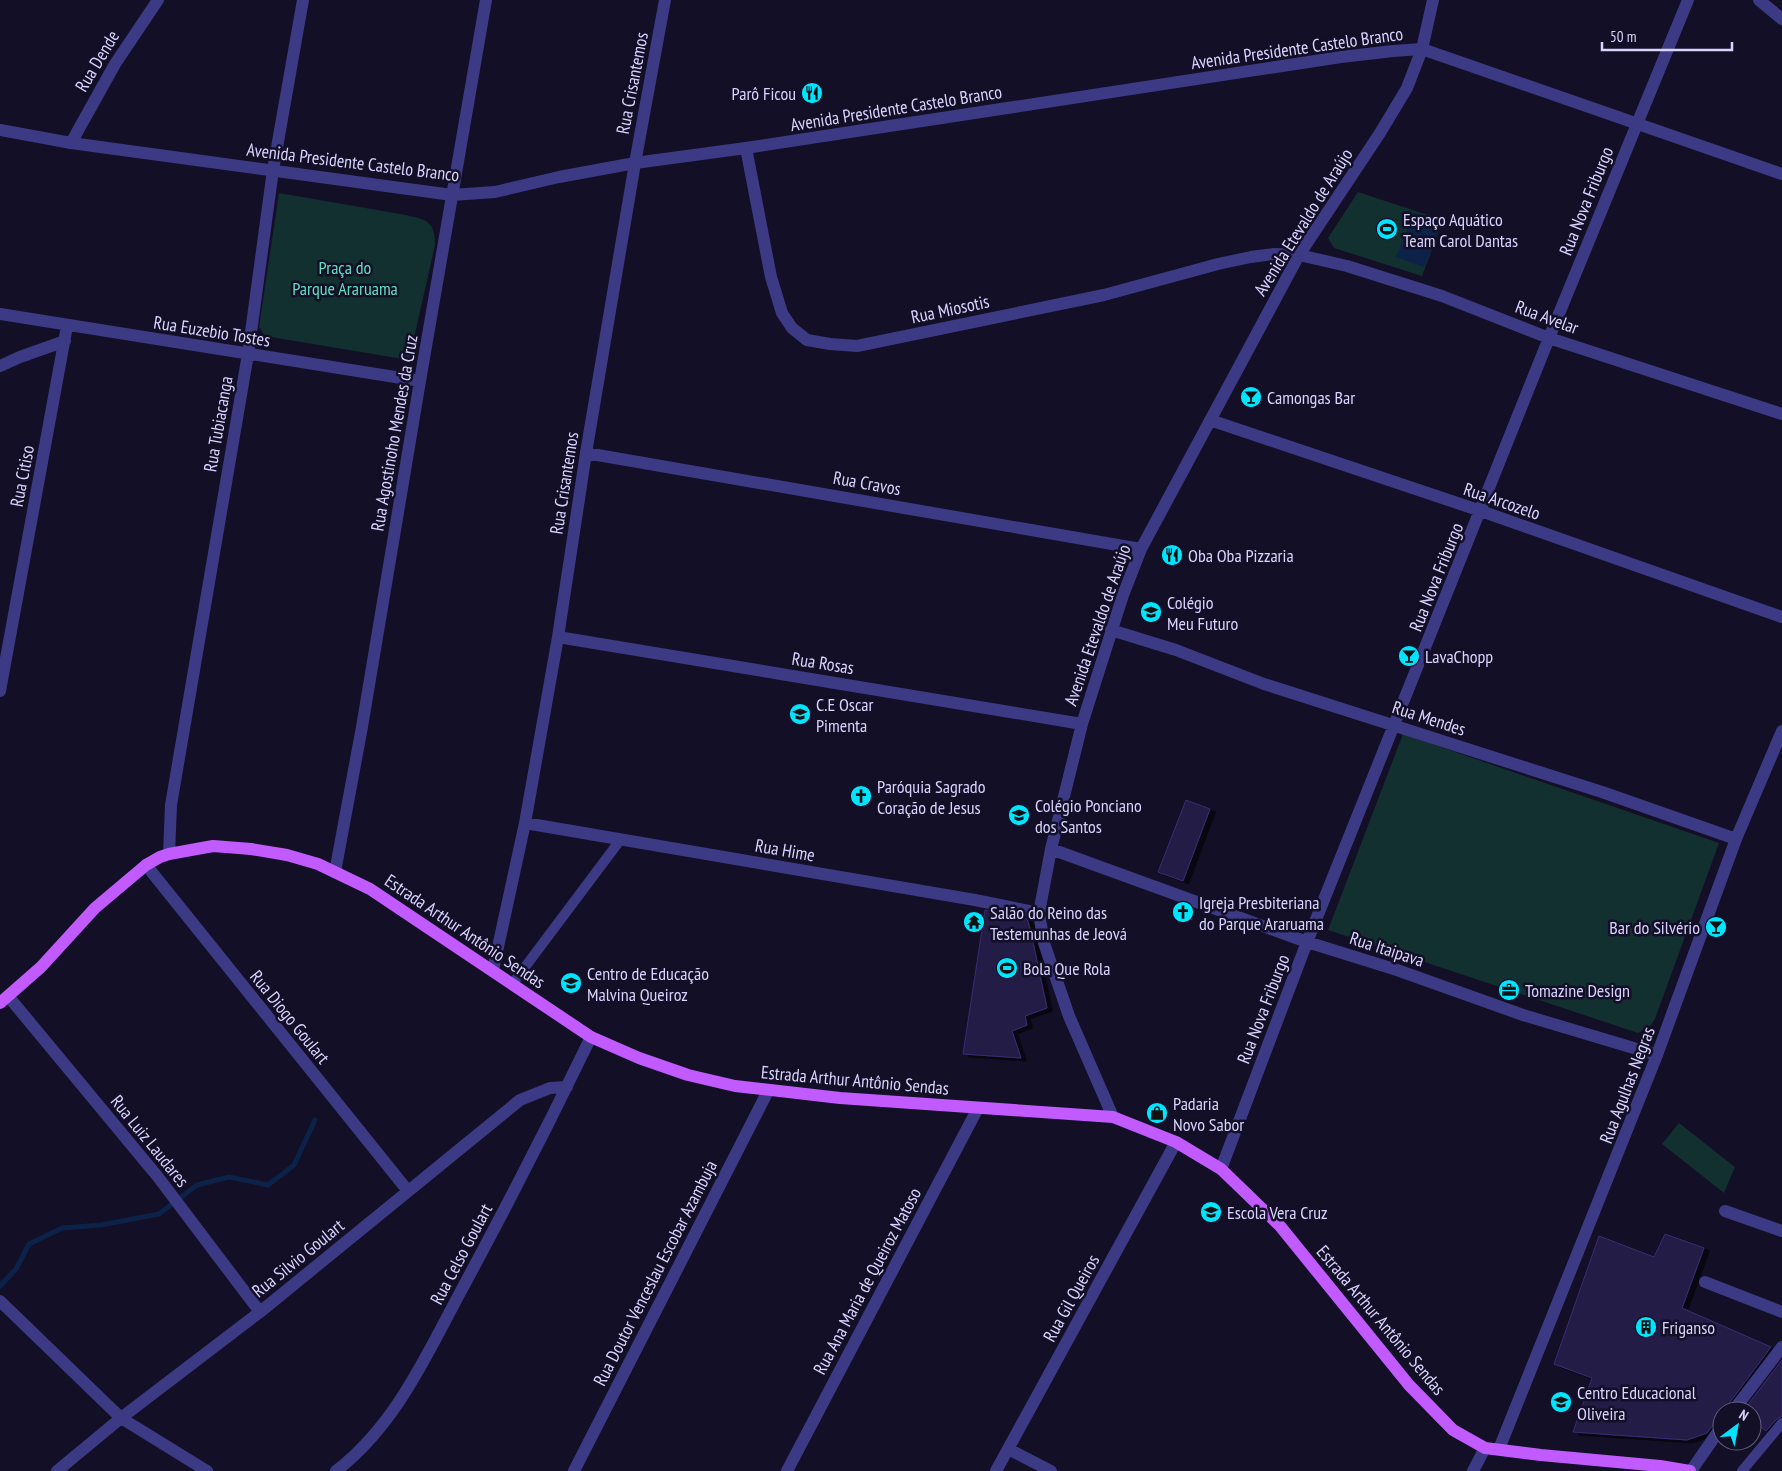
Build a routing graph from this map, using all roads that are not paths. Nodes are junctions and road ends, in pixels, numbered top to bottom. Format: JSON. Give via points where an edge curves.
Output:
{"nodes":[{"id":1,"x":158,"y":0,"type":"edge"},
{"id":2,"x":303,"y":0,"type":"edge"},
{"id":3,"x":486,"y":0,"type":"edge"},
{"id":4,"x":665,"y":0,"type":"edge"},
{"id":5,"x":1433,"y":0,"type":"edge"},
{"id":6,"x":1688,"y":0,"type":"edge"},
{"id":7,"x":1759,"y":0,"type":"edge"},
{"id":8,"x":1782,"y":19,"type":"edge"},
{"id":9,"x":1422,"y":49,"type":"junction"},
{"id":10,"x":1637,"y":124,"type":"junction"},
{"id":11,"x":0,"y":130,"type":"edge"},
{"id":12,"x":71,"y":143,"type":"junction"},
{"id":13,"x":746,"y":148,"type":"junction"},
{"id":14,"x":634,"y":163,"type":"junction"},
{"id":15,"x":273,"y":170,"type":"junction"},
{"id":16,"x":1782,"y":174,"type":"edge"},
{"id":17,"x":452,"y":195,"type":"junction"},
{"id":18,"x":1299,"y":255,"type":"junction"},
{"id":19,"x":0,"y":314,"type":"edge"},
{"id":20,"x":67,"y":326,"type":"junction"},
{"id":21,"x":1549,"y":338,"type":"junction"},
{"id":22,"x":65,"y":341,"type":"junction"},
{"id":23,"x":248,"y":354,"type":"junction"},
{"id":24,"x":0,"y":366,"type":"edge"},
{"id":25,"x":420,"y":380,"type":"junction"},
{"id":26,"x":1782,"y":414,"type":"edge"},
{"id":27,"x":1210,"y":420,"type":"junction"},
{"id":28,"x":586,"y":453,"type":"junction"},
{"id":29,"x":1481,"y":512,"type":"junction"},
{"id":30,"x":1141,"y":548,"type":"junction"},
{"id":31,"x":1782,"y":617,"type":"edge"},
{"id":32,"x":1112,"y":630,"type":"junction"},
{"id":33,"x":558,"y":637,"type":"junction"},
{"id":34,"x":0,"y":691,"type":"edge"},
{"id":35,"x":1082,"y":724,"type":"junction"},
{"id":36,"x":1394,"y":725,"type":"junction"},
{"id":37,"x":1782,"y":731,"type":"edge"},
{"id":38,"x":525,"y":823,"type":"junction"},
{"id":39,"x":622,"y":839,"type":"junction"},
{"id":40,"x":1736,"y":840,"type":"junction"},
{"id":41,"x":1051,"y":849,"type":"junction"},
{"id":42,"x":168,"y":854,"type":"junction"},
{"id":43,"x":146,"y":865,"type":"junction"},
{"id":44,"x":334,"y":872,"type":"junction"},
{"id":45,"x":1039,"y":913,"type":"junction"},
{"id":46,"x":1307,"y":942,"type":"junction"},
{"id":47,"x":493,"y":970,"type":"junction"},
{"id":48,"x":513,"y":984,"type":"junction"},
{"id":49,"x":4,"y":1000,"type":"edge"},
{"id":50,"x":591,"y":1037,"type":"junction"},
{"id":51,"x":1658,"y":1055,"type":"junction"},
{"id":52,"x":567,"y":1087,"type":"junction"},
{"id":53,"x":768,"y":1091,"type":"junction"},
{"id":54,"x":978,"y":1108,"type":"junction"},
{"id":55,"x":1114,"y":1117,"type":"junction"},
{"id":56,"x":1176,"y":1142,"type":"junction"},
{"id":57,"x":1221,"y":1169,"type":"junction"},
{"id":58,"x":408,"y":1192,"type":"junction"},
{"id":59,"x":1725,"y":1211,"type":"dead end"},
{"id":60,"x":1782,"y":1231,"type":"edge"},
{"id":61,"x":1705,"y":1282,"type":"dead end"},
{"id":62,"x":2,"y":1303,"type":"edge"},
{"id":63,"x":260,"y":1312,"type":"junction"},
{"id":64,"x":1782,"y":1312,"type":"edge"},
{"id":65,"x":1782,"y":1348,"type":"edge"},
{"id":66,"x":1741,"y":1401,"type":"edge"},
{"id":67,"x":121,"y":1418,"type":"junction"},
{"id":68,"x":1782,"y":1423,"type":"edge"},
{"id":69,"x":1712,"y":1440,"type":"edge"},
{"id":70,"x":1008,"y":1448,"type":"junction"},
{"id":71,"x":1485,"y":1448,"type":"junction"},
{"id":72,"x":1499,"y":1449,"type":"junction"},
{"id":73,"x":57,"y":1471,"type":"edge"},
{"id":74,"x":207,"y":1471,"type":"edge"},
{"id":75,"x":336,"y":1471,"type":"edge"},
{"id":76,"x":574,"y":1471,"type":"edge"},
{"id":77,"x":787,"y":1471,"type":"edge"},
{"id":78,"x":996,"y":1471,"type":"edge"},
{"id":79,"x":1051,"y":1471,"type":"edge"},
{"id":80,"x":1473,"y":1471,"type":"edge"},
{"id":81,"x":1690,"y":1471,"type":"edge"},
{"id":82,"x":1742,"y":1471,"type":"edge"}],
"edges":[{"from":1,"to":12,"type":"street","name":"Rua Dende","via":[[115,64]]},
{"from":2,"to":15,"type":"street","name":"Rua Tubiacanga"},
{"from":3,"to":17,"type":"street","name":"Rua Agostinoho Mendes da Cruz"},
{"from":4,"to":14,"type":"street","name":"Rua Crisantemos"},
{"from":5,"to":9,"type":"street","name":"Avenida Etevaldo de Araújo"},
{"from":6,"to":10,"type":"street","name":"Rua Nova Friburgo"},
{"from":7,"to":8,"type":"street"},
{"from":9,"to":10,"type":"street","name":"Avenida Presidente Castelo Branco"},
{"from":9,"to":13,"type":"street","name":"Avenida Presidente Castelo Branco","via":[[1298,64]]},
{"from":9,"to":18,"type":"street","name":"Avenida Etevaldo de Araújo","via":[[1407,88]]},
{"from":10,"to":16,"type":"street","name":"Avenida Presidente Castelo Branco"},
{"from":10,"to":21,"type":"street","name":"Rua Nova Friburgo"},
{"from":11,"to":12,"type":"street","name":"Avenida Presidente Castelo Branco"},
{"from":12,"to":15,"type":"street","name":"Avenida Presidente Castelo Branco"},
{"from":13,"to":14,"type":"street","name":"Avenida Presidente Castelo Branco"},
{"from":13,"to":18,"type":"street","name":"Rua Miosotis","via":[[771,277],[782,313],[792,328],[807,340],[857,346],[1085,299],[1251,257]]},
{"from":14,"to":17,"type":"street","name":"Avenida Presidente Castelo Branco","via":[[495,192]]},
{"from":14,"to":28,"type":"street","name":"Rua Crisantemos"},
{"from":15,"to":17,"type":"street","name":"Avenida Presidente Castelo Branco"},
{"from":15,"to":23,"type":"street","name":"Rua Tubiacanga"},
{"from":17,"to":25,"type":"street","name":"Rua Agostinoho Mendes da Cruz"},
{"from":18,"to":21,"type":"street","name":"Rua Avelar","via":[[1347,266],[1442,296]]},
{"from":18,"to":27,"type":"street","name":"Avenida Etevaldo de Araújo"},
{"from":19,"to":20,"type":"street","name":"Rua Euzebio Tostes"},
{"from":20,"to":22,"type":"street","name":"Rua Citiso"},
{"from":20,"to":23,"type":"street","name":"Rua Euzebio Tostes"},
{"from":21,"to":26,"type":"street","name":"Rua Avelar"},
{"from":21,"to":29,"type":"street","name":"Rua Nova Friburgo"},
{"from":22,"to":24,"type":"street"},
{"from":22,"to":34,"type":"street","name":"Rua Citiso"},
{"from":23,"to":25,"type":"street","name":"Rua Euzebio Tostes"},
{"from":23,"to":42,"type":"street","name":"Rua Tubiacanga","via":[[171,805]]},
{"from":25,"to":44,"type":"street","name":"Rua Agostinoho Mendes da Cruz","via":[[362,727]]},
{"from":27,"to":29,"type":"street","name":"Rua Arcozelo"},
{"from":27,"to":30,"type":"street","name":"Avenida Etevaldo de Araújo"},
{"from":28,"to":30,"type":"street","name":"Rua Cravos"},
{"from":28,"to":33,"type":"street","name":"Rua Crisantemos"},
{"from":29,"to":31,"type":"street","name":"Rua Arcozelo"},
{"from":29,"to":36,"type":"street","name":"Rua Nova Friburgo"},
{"from":30,"to":32,"type":"street","name":"Avenida Etevaldo de Araújo"},
{"from":32,"to":35,"type":"street","name":"Avenida Etevaldo de Araújo"},
{"from":32,"to":36,"type":"street","name":"Rua Mendes","via":[[1176,650],[1264,684]]},
{"from":33,"to":35,"type":"street","name":"Rua Rosas"},
{"from":33,"to":38,"type":"street","name":"Rua Crisantemos"},
{"from":35,"to":41,"type":"street","name":"Avenida Etevaldo de Araújo"},
{"from":36,"to":40,"type":"street","name":"Rua Mendes","via":[[1602,792]]},
{"from":36,"to":46,"type":"street","name":"Rua Nova Friburgo"},
{"from":37,"to":40,"type":"street","name":"Rua Agulhas Negras"},
{"from":38,"to":39,"type":"street","name":"Rua Hime"},
{"from":38,"to":47,"type":"street","name":"Rua Crisantemos"},
{"from":39,"to":45,"type":"street","name":"Rua Hime"},
{"from":39,"to":48,"type":"lane"},
{"from":40,"to":51,"type":"street","name":"Rua Agulhas Negras"},
{"from":41,"to":45,"type":"street","name":"Avenida Etevaldo de Araújo"},
{"from":41,"to":46,"type":"street","name":"Rua Itaipava"},
{"from":42,"to":43,"type":"main road","name":"Estrada Arthur Antônio Sendas"},
{"from":42,"to":44,"type":"main road","name":"Estrada Arthur Antônio Sendas","via":[[213,846],[251,849],[287,855]]},
{"from":43,"to":49,"type":"main road","name":"Estrada Arthur Antônio Sendas","via":[[95,908],[41,967]]},
{"from":43,"to":58,"type":"street","name":"Rua Diogo Goulart"},
{"from":44,"to":47,"type":"main road","name":"Estrada Arthur Antônio Sendas","via":[[370,889]]},
{"from":45,"to":55,"type":"street","name":"Avenida Etevaldo de Araújo","via":[[1044,943],[1069,1016]]},
{"from":46,"to":51,"type":"street","name":"Rua Itaipava","via":[[1522,1015]]},
{"from":46,"to":57,"type":"street","name":"Rua Nova Friburgo"},
{"from":47,"to":48,"type":"main road","name":"Estrada Arthur Antônio Sendas"},
{"from":48,"to":50,"type":"main road","name":"Estrada Arthur Antônio Sendas"},
{"from":49,"to":63,"type":"street","name":"Rua Luiz Laudares","via":[[158,1177]]},
{"from":50,"to":52,"type":"street","name":"Rua Celso Goulart"},
{"from":50,"to":53,"type":"main road","name":"Estrada Arthur Antônio Sendas","via":[[688,1075]]},
{"from":51,"to":72,"type":"street","name":"Rua Agulhas Negras"},
{"from":52,"to":58,"type":"street","name":"Rua Silvio Goulart","via":[[550,1088],[520,1100]]},
{"from":52,"to":75,"type":"street","name":"Rua Celso Goulart","via":[[406,1394],[365,1446]]},
{"from":53,"to":54,"type":"main road","name":"Estrada Arthur Antônio Sendas"},
{"from":53,"to":76,"type":"street","name":"Rua Doutor Venceslau Escobar Azambuja"},
{"from":54,"to":55,"type":"main road","name":"Estrada Arthur Antônio Sendas"},
{"from":54,"to":77,"type":"street","name":"Rua Ana Maria de Queiroz Matoso"},
{"from":55,"to":56,"type":"main road","name":"Estrada Arthur Antônio Sendas"},
{"from":56,"to":57,"type":"main road","name":"Estrada Arthur Antônio Sendas"},
{"from":56,"to":70,"type":"street","name":"Rua Gil Queiros"},
{"from":57,"to":71,"type":"main road","name":"Estrada Arthur Antônio Sendas","via":[[1280,1226],[1409,1385],[1453,1430]]},
{"from":58,"to":63,"type":"street","name":"Rua Silvio Goulart"},
{"from":59,"to":60,"type":"street"},
{"from":61,"to":64,"type":"street"},
{"from":62,"to":67,"type":"street"},
{"from":63,"to":67,"type":"street","name":"Rua Silvio Goulart"},
{"from":65,"to":66,"type":"street"},
{"from":67,"to":73,"type":"street","name":"Rua Silvio Goulart"},
{"from":67,"to":74,"type":"street"},
{"from":68,"to":82,"type":"lane"},
{"from":69,"to":81,"type":"street"},
{"from":70,"to":78,"type":"street","name":"Rua Gil Queiros"},
{"from":70,"to":79,"type":"street"},
{"from":71,"to":72,"type":"main road","name":"Estrada Arthur Antônio Sendas"},
{"from":71,"to":80,"type":"street"},
{"from":72,"to":81,"type":"main road","name":"Estrada Arthur Antônio Sendas"}]}
